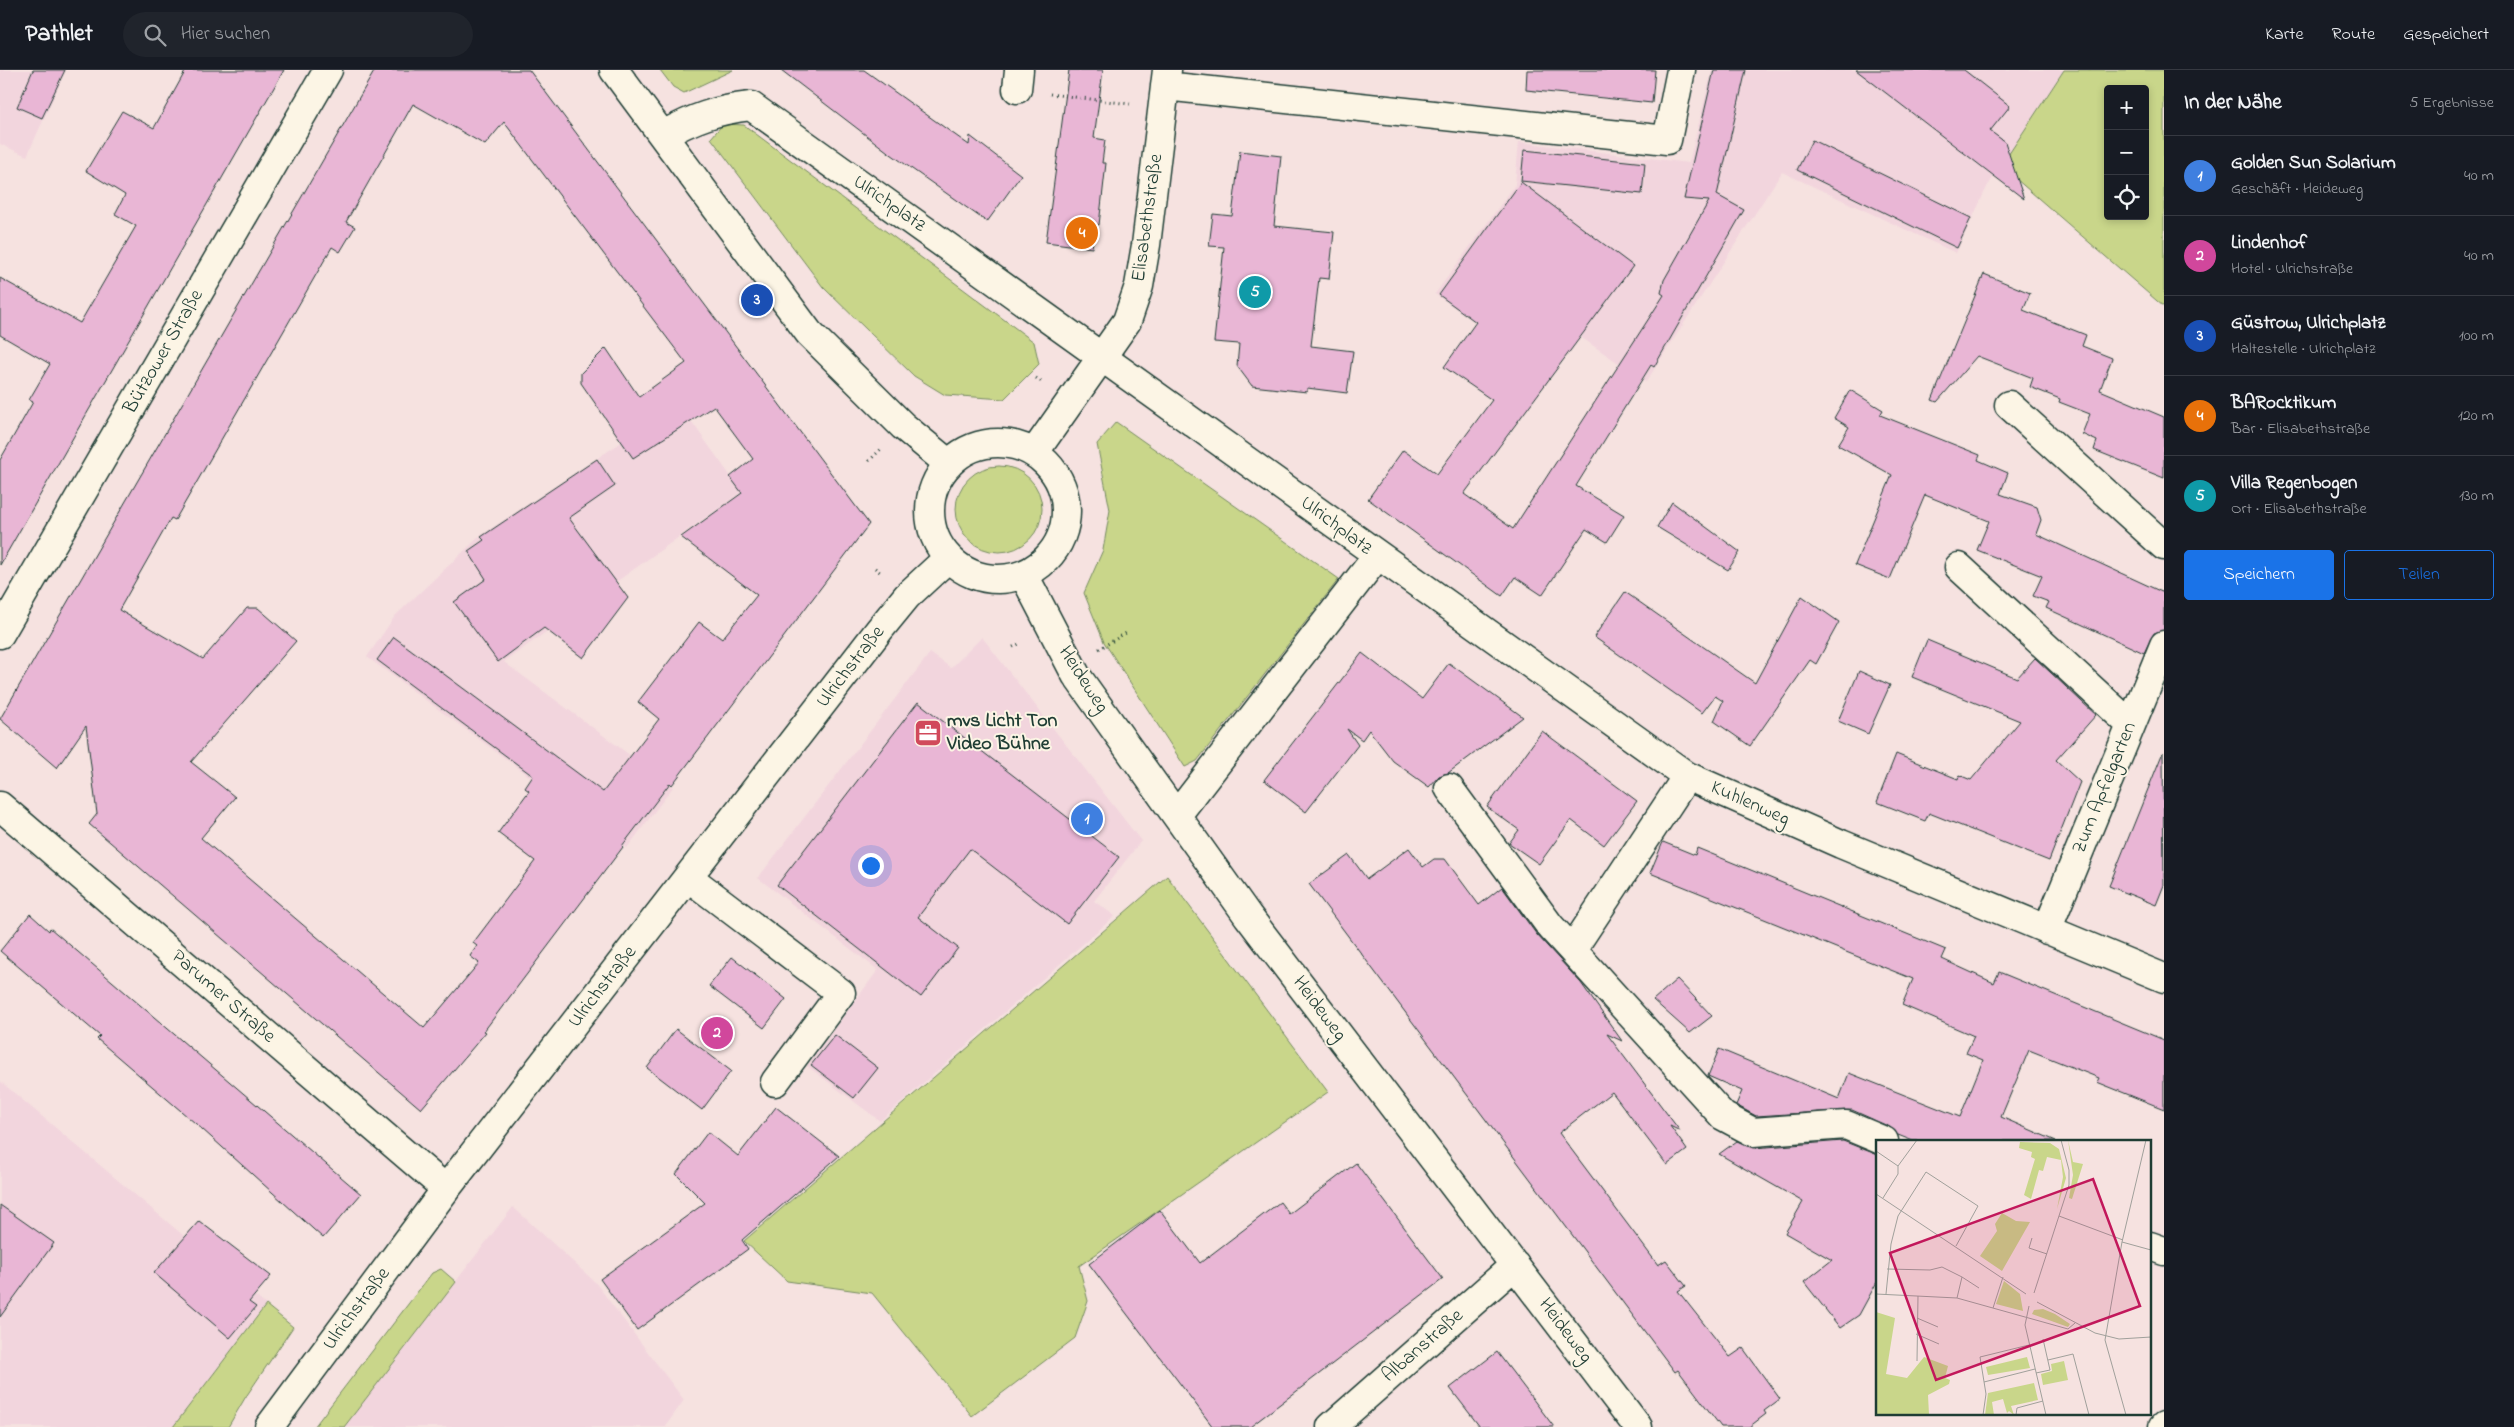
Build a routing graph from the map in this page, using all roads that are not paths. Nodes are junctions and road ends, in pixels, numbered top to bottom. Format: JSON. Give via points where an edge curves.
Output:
{"nodes":[{"id":1,"x":328,"y":70,"type":"edge"},
{"id":2,"x":614,"y":70,"type":"edge"},
{"id":3,"x":1681,"y":70,"type":"edge"},
{"id":4,"x":1166,"y":78,"type":"edge"},
{"id":5,"x":663,"y":134,"type":"junction"},
{"id":6,"x":1104,"y":357,"type":"junction"},
{"id":7,"x":2009,"y":405,"type":"dead end"},
{"id":8,"x":1034,"y":452,"type":"junction"},
{"id":9,"x":949,"y":464,"type":"junction"},
{"id":10,"x":2164,"y":546,"type":"edge"},
{"id":11,"x":1378,"y":555,"type":"junction"},
{"id":12,"x":948,"y":558,"type":"junction"},
{"id":13,"x":1959,"y":567,"type":"dead end"},
{"id":14,"x":1024,"y":575,"type":"junction"},
{"id":15,"x":0,"y":634,"type":"edge"},
{"id":16,"x":2164,"y":645,"type":"edge"},
{"id":17,"x":2131,"y":725,"type":"junction"},
{"id":18,"x":1687,"y":776,"type":"junction"},
{"id":19,"x":1449,"y":788,"type":"dead end"},
{"id":20,"x":0,"y":806,"type":"edge"},
{"id":21,"x":1177,"y":816,"type":"junction"},
{"id":22,"x":688,"y":877,"type":"junction"},
{"id":23,"x":2047,"y":930,"type":"junction"},
{"id":24,"x":1572,"y":950,"type":"junction"},
{"id":25,"x":2164,"y":978,"type":"edge"},
{"id":26,"x":775,"y":1082,"type":"dead end"},
{"id":27,"x":1882,"y":1140,"type":"edge"},
{"id":28,"x":446,"y":1189,"type":"junction"},
{"id":29,"x":2152,"y":1247,"type":"edge"},
{"id":30,"x":2164,"y":1251,"type":"edge"},
{"id":31,"x":1515,"y":1265,"type":"junction"},
{"id":32,"x":269,"y":1427,"type":"edge"},
{"id":33,"x":1331,"y":1427,"type":"edge"},
{"id":34,"x":1638,"y":1427,"type":"edge"}],
"edges":[{"from":1,"to":15,"type":"street","name":"Bützower Straße"},
{"from":2,"to":5,"type":"street"},
{"from":3,"to":4,"type":"street","via":[[1667,140]]},
{"from":4,"to":6,"type":"street","name":"Elisabethstraße","via":[[1139,286],[1127,321]]},
{"from":5,"to":6,"type":"street","name":"Ulrichplatz","via":[[720,109],[751,106]]},
{"from":5,"to":9,"type":"street","via":[[809,333],[903,426]]},
{"from":6,"to":8,"type":"street"},
{"from":6,"to":11,"type":"street","name":"Ulrichplatz"},
{"from":7,"to":10,"type":"street"},
{"from":8,"to":9,"type":"street","via":[[999,442],[972,448]]},
{"from":8,"to":14,"type":"street","via":[[1051,466],[1062,485],[1067,506],[1066,520],[1057,547],[1042,564]]},
{"from":9,"to":12,"type":"street","via":[[937,481],[930,500],[930,521],[936,541]]},
{"from":11,"to":18,"type":"street","name":"Kuhlenweg"},
{"from":11,"to":21,"type":"street","name":"Ulrichplatz"},
{"from":12,"to":14,"type":"street","via":[[964,571],[984,578]]},
{"from":12,"to":22,"type":"street","name":"Ulrichstraße","via":[[908,596],[880,629]]},
{"from":13,"to":17,"type":"street"},
{"from":14,"to":21,"type":"street","name":"Heideweg","via":[[1076,675]]},
{"from":16,"to":17,"type":"street","name":"Zum Apfelgarten"},
{"from":17,"to":23,"type":"street","name":"Zum Apfelgarten"},
{"from":18,"to":23,"type":"street","name":"Kuhlenweg"},
{"from":18,"to":24,"type":"street"},
{"from":19,"to":24,"type":"street","via":[[1550,926]]},
{"from":20,"to":28,"type":"street","name":"Parumer Straße"},
{"from":21,"to":31,"type":"street","name":"Heideweg","via":[[1248,916]]},
{"from":22,"to":26,"type":"street","via":[[841,992]]},
{"from":22,"to":28,"type":"street","name":"Ulrichstraße"},
{"from":23,"to":25,"type":"street","name":"Kuhlenweg"},
{"from":24,"to":27,"type":"street","via":[[1723,1116],[1752,1132],[1846,1125]]},
{"from":28,"to":32,"type":"street","name":"Ulrichstraße"},
{"from":29,"to":30,"type":"street"},
{"from":31,"to":33,"type":"street","name":"Albanstraße"},
{"from":31,"to":34,"type":"street","name":"Heideweg"}]}
